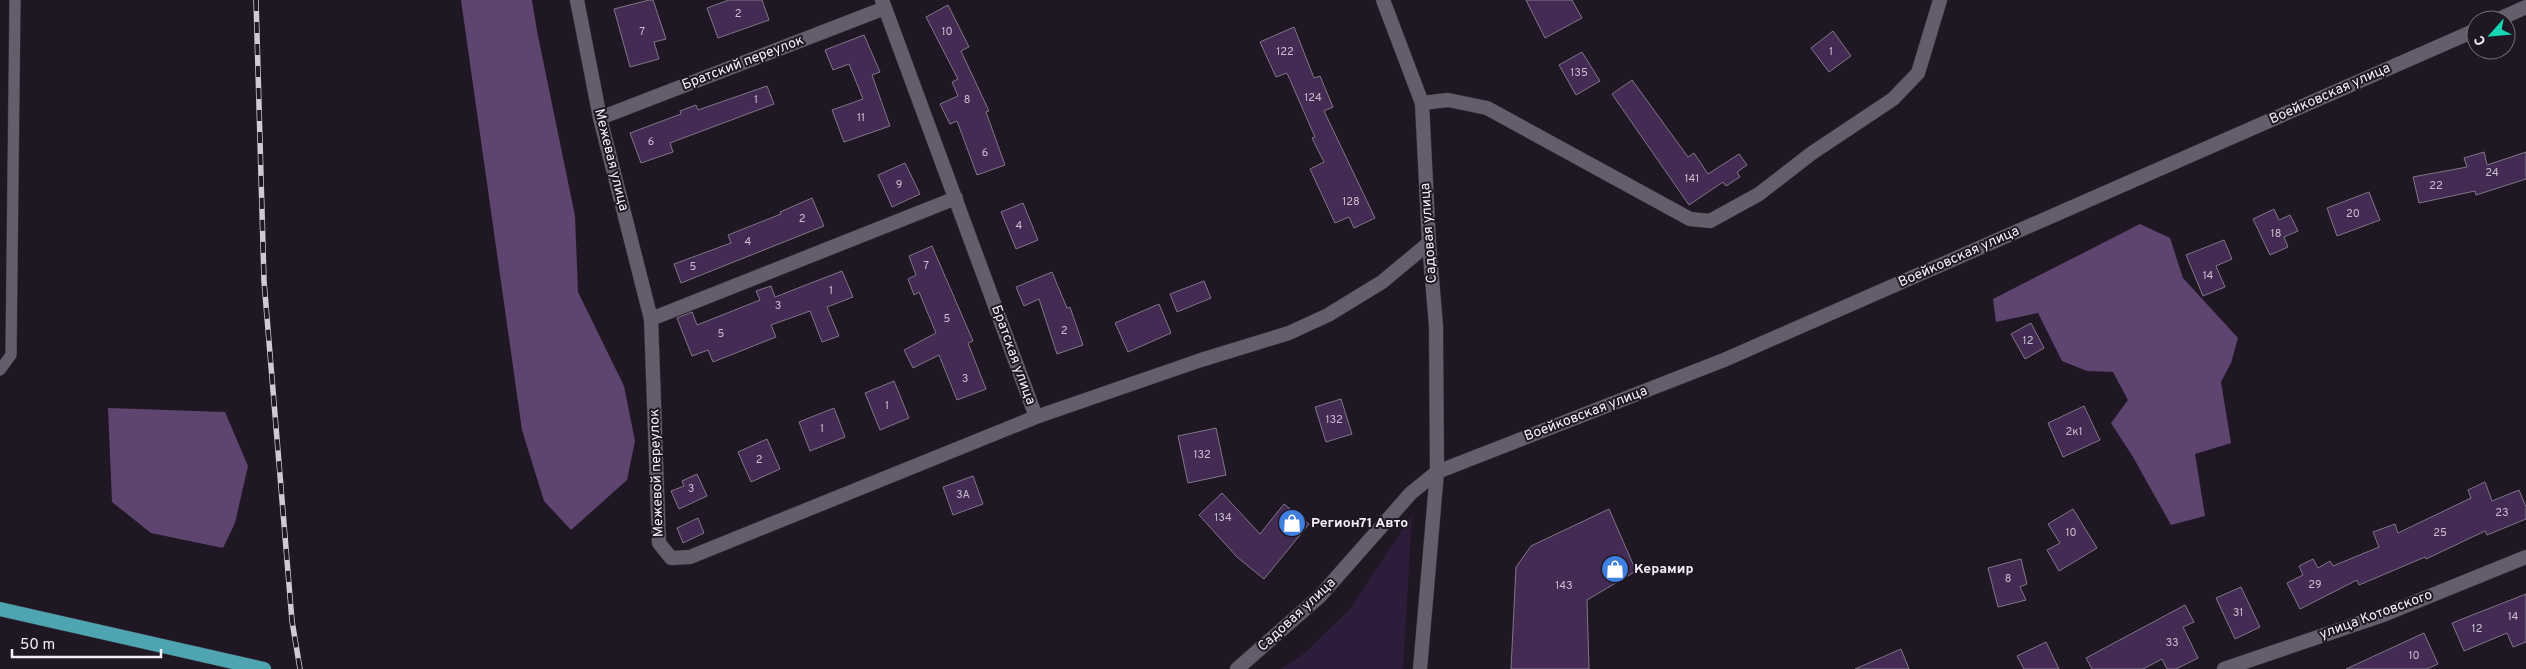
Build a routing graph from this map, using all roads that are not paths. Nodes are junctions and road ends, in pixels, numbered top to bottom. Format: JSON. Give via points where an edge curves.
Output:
{"nodes":[{"id":1,"x":15,"y":0,"type":"edge"},
{"id":2,"x":577,"y":0,"type":"edge"},
{"id":3,"x":1383,"y":0,"type":"edge"},
{"id":4,"x":1940,"y":0,"type":"edge"},
{"id":5,"x":884,"y":4,"type":"edge"},
{"id":6,"x":2466,"y":34,"type":"edge"},
{"id":7,"x":1422,"y":103,"type":"junction"},
{"id":8,"x":600,"y":118,"type":"junction"},
{"id":9,"x":956,"y":198,"type":"junction"},
{"id":10,"x":1428,"y":244,"type":"junction"},
{"id":11,"x":651,"y":319,"type":"junction"},
{"id":12,"x":0,"y":370,"type":"edge"},
{"id":13,"x":1036,"y":417,"type":"junction"},
{"id":14,"x":1437,"y":472,"type":"junction"},
{"id":15,"x":2526,"y":557,"type":"edge"},
{"id":16,"x":0,"y":609,"type":"edge"},
{"id":17,"x":264,"y":669,"type":"edge"},
{"id":18,"x":1237,"y":669,"type":"edge"},
{"id":19,"x":1420,"y":669,"type":"edge"},
{"id":20,"x":2224,"y":669,"type":"edge"}],
"edges":[{"from":1,"to":12,"type":"lane","via":[[11,355]]},
{"from":2,"to":8,"type":"street","name":"Межевая улица"},
{"from":3,"to":7,"type":"street","name":"Садовая улица"},
{"from":4,"to":7,"type":"street","via":[[1918,72],[1892,99],[1759,194],[1710,221],[1690,219],[1487,108],[1448,100]]},
{"from":5,"to":8,"type":"street","name":"Братский переулок"},
{"from":5,"to":9,"type":"street","name":"Братская улица"},
{"from":6,"to":14,"type":"street","name":"Воейковская улица","via":[[1724,360]]},
{"from":7,"to":10,"type":"street","name":"Садовая улица"},
{"from":8,"to":11,"type":"street","name":"Межевая улица"},
{"from":9,"to":11,"type":"street"},
{"from":9,"to":13,"type":"street","name":"Братская улица"},
{"from":10,"to":13,"type":"street","name":"Братская улица","via":[[1382,282],[1328,315],[1297,329]]},
{"from":10,"to":14,"type":"street","name":"Садовая улица","via":[[1436,326]]},
{"from":11,"to":13,"type":"street","name":"Межевой переулок","via":[[659,543],[671,558],[690,557]]},
{"from":14,"to":18,"type":"street","name":"Садовая улица","via":[[1411,493],[1320,596]]},
{"from":14,"to":19,"type":"street","name":"Садовая улица"},
{"from":15,"to":20,"type":"street","name":"улица Котовского","via":[[2383,615]]},
{"from":16,"to":17,"type":"main road"}]}
